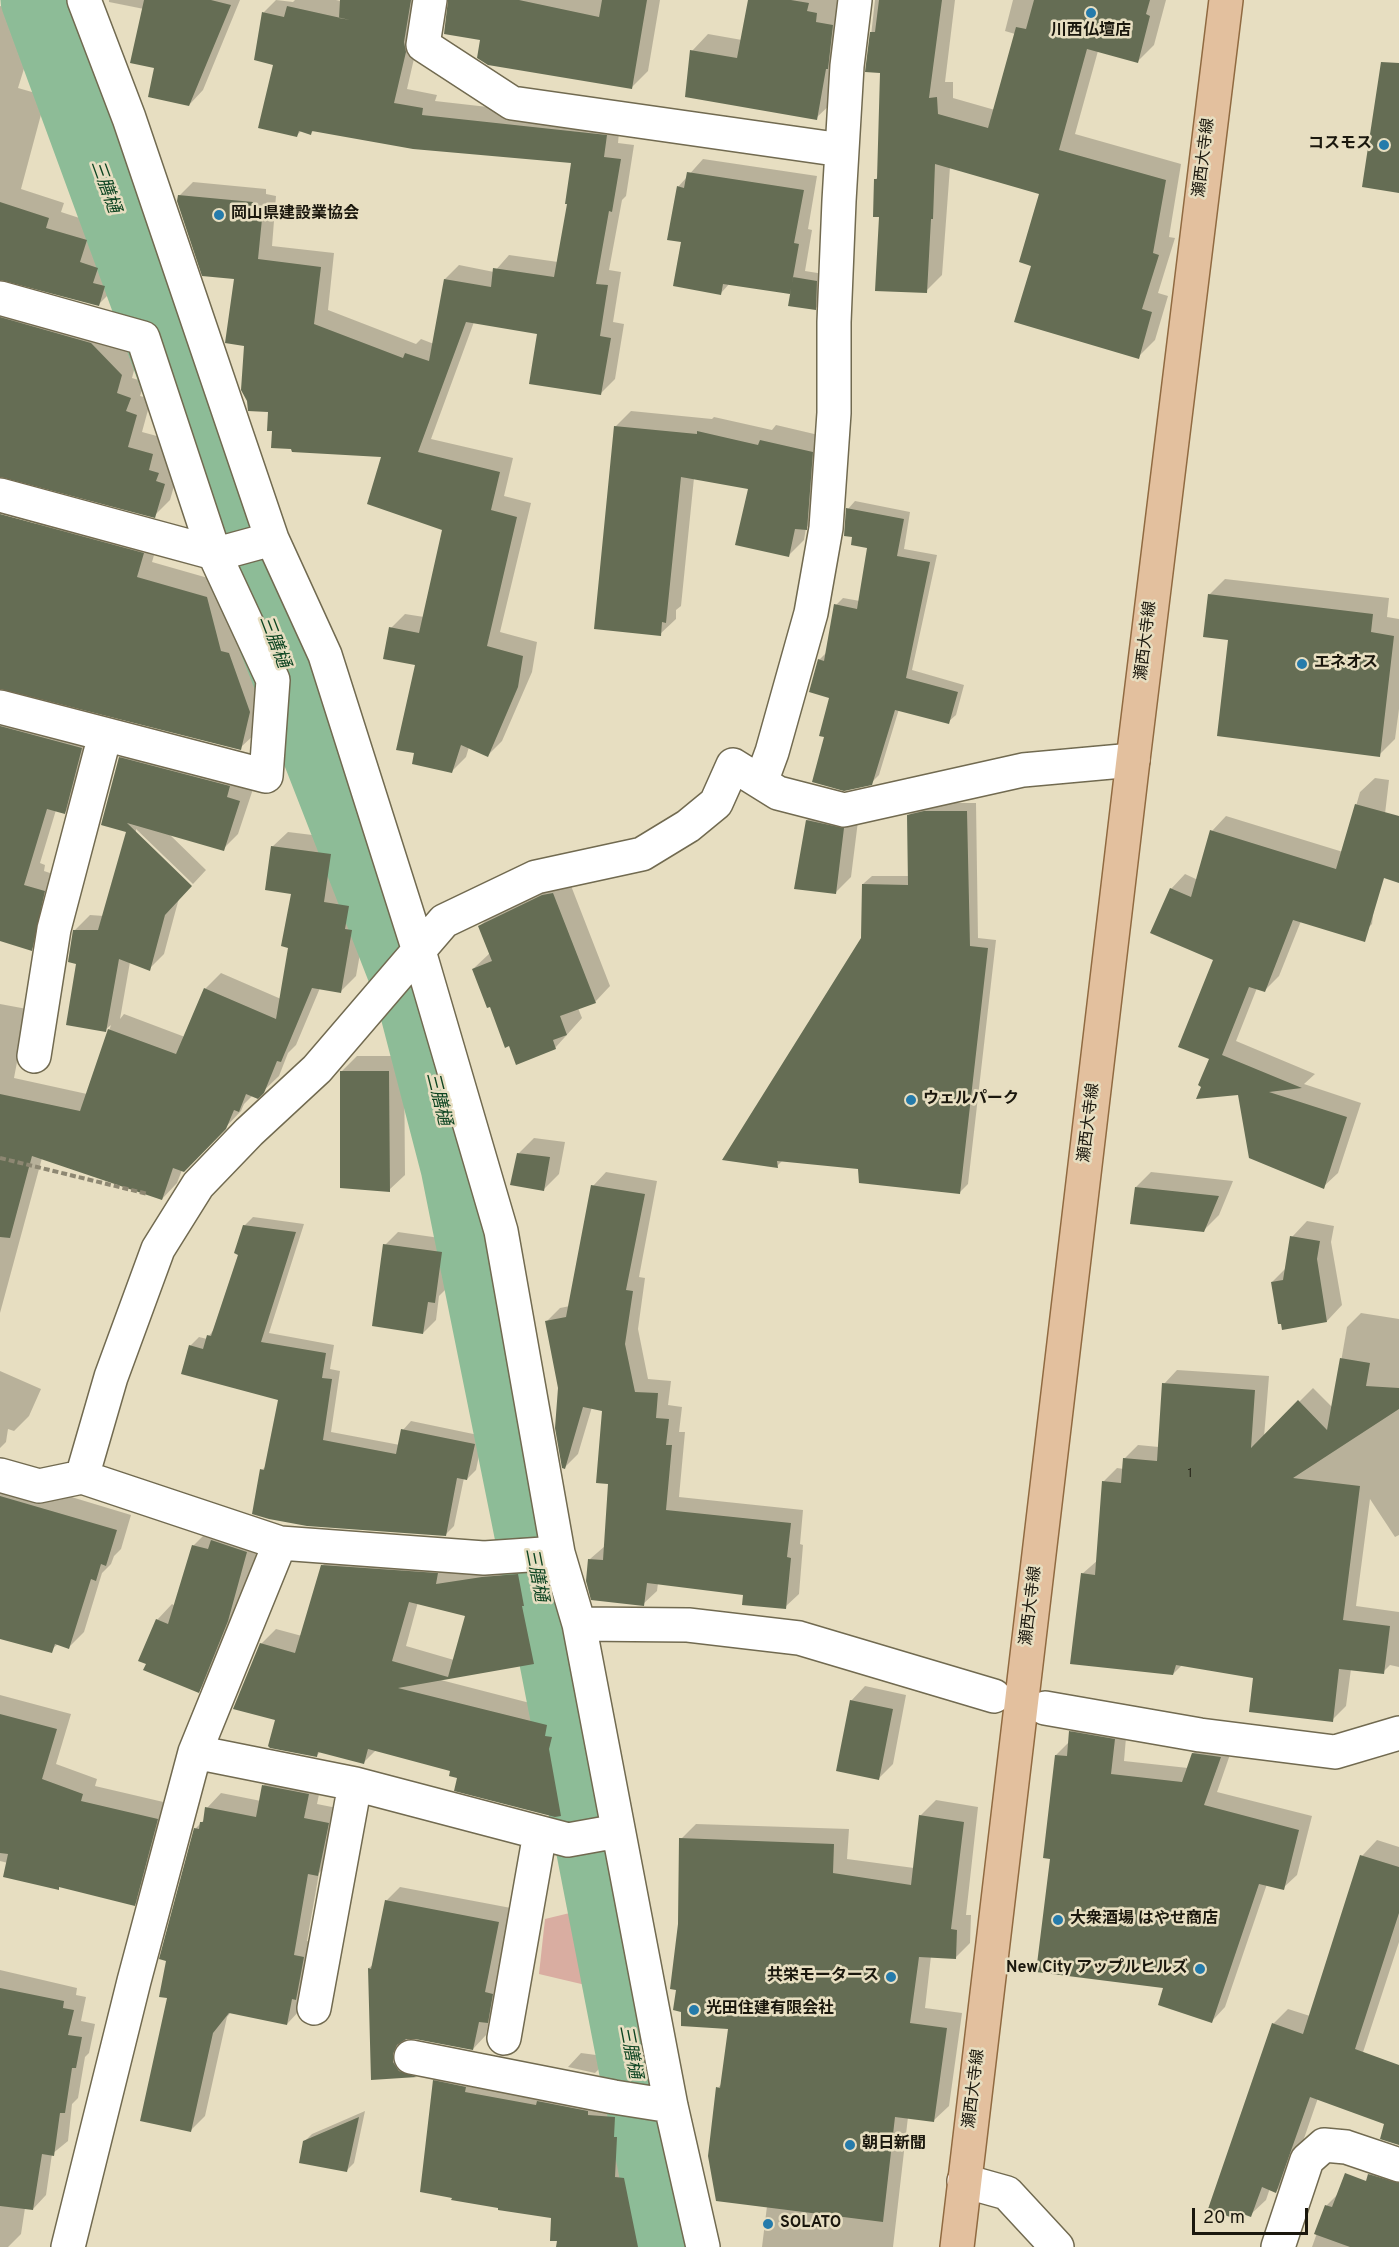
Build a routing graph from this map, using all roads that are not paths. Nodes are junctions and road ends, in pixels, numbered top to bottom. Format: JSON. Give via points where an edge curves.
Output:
{"nodes":[{"id":1,"x":84,"y":0,"type":"edge"},
{"id":2,"x":430,"y":0,"type":"edge"},
{"id":3,"x":855,"y":0,"type":"edge"},
{"id":4,"x":1226,"y":0,"type":"edge"},
{"id":5,"x":842,"y":150,"type":"junction"},
{"id":6,"x":0,"y":298,"type":"edge"},
{"id":7,"x":0,"y":495,"type":"edge"},
{"id":8,"x":243,"y":547,"type":"junction"},
{"id":9,"x":0,"y":707,"type":"edge"},
{"id":10,"x":105,"y":735,"type":"junction"},
{"id":11,"x":1133,"y":760,"type":"junction"},
{"id":12,"x":761,"y":782,"type":"junction"},
{"id":13,"x":407,"y":962,"type":"junction"},
{"id":14,"x":34,"y":1056,"type":"dead end"},
{"id":15,"x":0,"y":1475,"type":"edge"},
{"id":16,"x":82,"y":1478,"type":"junction"},
{"id":17,"x":280,"y":1543,"type":"junction"},
{"id":18,"x":542,"y":1555,"type":"junction"},
{"id":19,"x":579,"y":1624,"type":"junction"},
{"id":20,"x":994,"y":1696,"type":"dead end"},
{"id":21,"x":1045,"y":1708,"type":"dead end"},
{"id":22,"x":1399,"y":1733,"type":"edge"},
{"id":23,"x":195,"y":1752,"type":"junction"},
{"id":24,"x":355,"y":1784,"type":"junction"},
{"id":25,"x":613,"y":1832,"type":"junction"},
{"id":26,"x":554,"y":1837,"type":"junction"},
{"id":27,"x":314,"y":2008,"type":"dead end"},
{"id":28,"x":504,"y":2038,"type":"dead end"},
{"id":29,"x":411,"y":2057,"type":"dead end"},
{"id":30,"x":662,"y":2105,"type":"junction"},
{"id":31,"x":1399,"y":2165,"type":"edge"},
{"id":32,"x":964,"y":2181,"type":"junction"},
{"id":33,"x":68,"y":2247,"type":"edge"},
{"id":34,"x":703,"y":2247,"type":"edge"},
{"id":35,"x":957,"y":2247,"type":"edge"},
{"id":36,"x":1057,"y":2247,"type":"edge"},
{"id":37,"x":1278,"y":2247,"type":"edge"}],
"edges":[{"from":1,"to":8,"type":"street","via":[[133,129]]},
{"from":2,"to":5,"type":"street","via":[[423,45],[512,103]]},
{"from":3,"to":5,"type":"street"},
{"from":4,"to":11,"type":"main road","name":"瀬西大寺線"},
{"from":5,"to":12,"type":"street","via":[[834,413],[826,528],[811,613]]},
{"from":6,"to":8,"type":"street","via":[[143,338]]},
{"from":7,"to":8,"type":"street"},
{"from":8,"to":10,"type":"street","via":[[273,680],[266,776]]},
{"from":8,"to":13,"type":"street","via":[[325,655]]},
{"from":9,"to":10,"type":"street"},
{"from":10,"to":14,"type":"street","via":[[54,929]]},
{"from":11,"to":12,"type":"street","via":[[1023,770],[844,810],[778,793]]},
{"from":11,"to":32,"type":"main road","name":"瀬西大寺線"},
{"from":12,"to":13,"type":"street","via":[[733,765],[716,803],[688,826],[642,854],[536,877],[444,921]]},
{"from":13,"to":16,"type":"street","via":[[317,1069],[198,1185],[158,1249],[111,1377]]},
{"from":13,"to":18,"type":"street","via":[[501,1230]]},
{"from":15,"to":16,"type":"street","via":[[39,1486]]},
{"from":16,"to":17,"type":"street"},
{"from":17,"to":18,"type":"street","via":[[484,1558]]},
{"from":17,"to":23,"type":"street"},
{"from":18,"to":19,"type":"street"},
{"from":19,"to":20,"type":"street","via":[[688,1625],[800,1638]]},
{"from":19,"to":25,"type":"street"},
{"from":21,"to":22,"type":"street","via":[[1200,1735],[1335,1752]]},
{"from":23,"to":24,"type":"street"},
{"from":23,"to":33,"type":"street"},
{"from":24,"to":26,"type":"street"},
{"from":24,"to":27,"type":"street"},
{"from":25,"to":26,"type":"street"},
{"from":25,"to":30,"type":"street"},
{"from":26,"to":28,"type":"street"},
{"from":29,"to":30,"type":"street"},
{"from":30,"to":34,"type":"street"},
{"from":31,"to":37,"type":"street","via":[[1346,2147],[1324,2145],[1307,2160]]},
{"from":32,"to":35,"type":"main road","name":"瀬西大寺線"},
{"from":32,"to":36,"type":"street","via":[[1007,2193]]}]}
